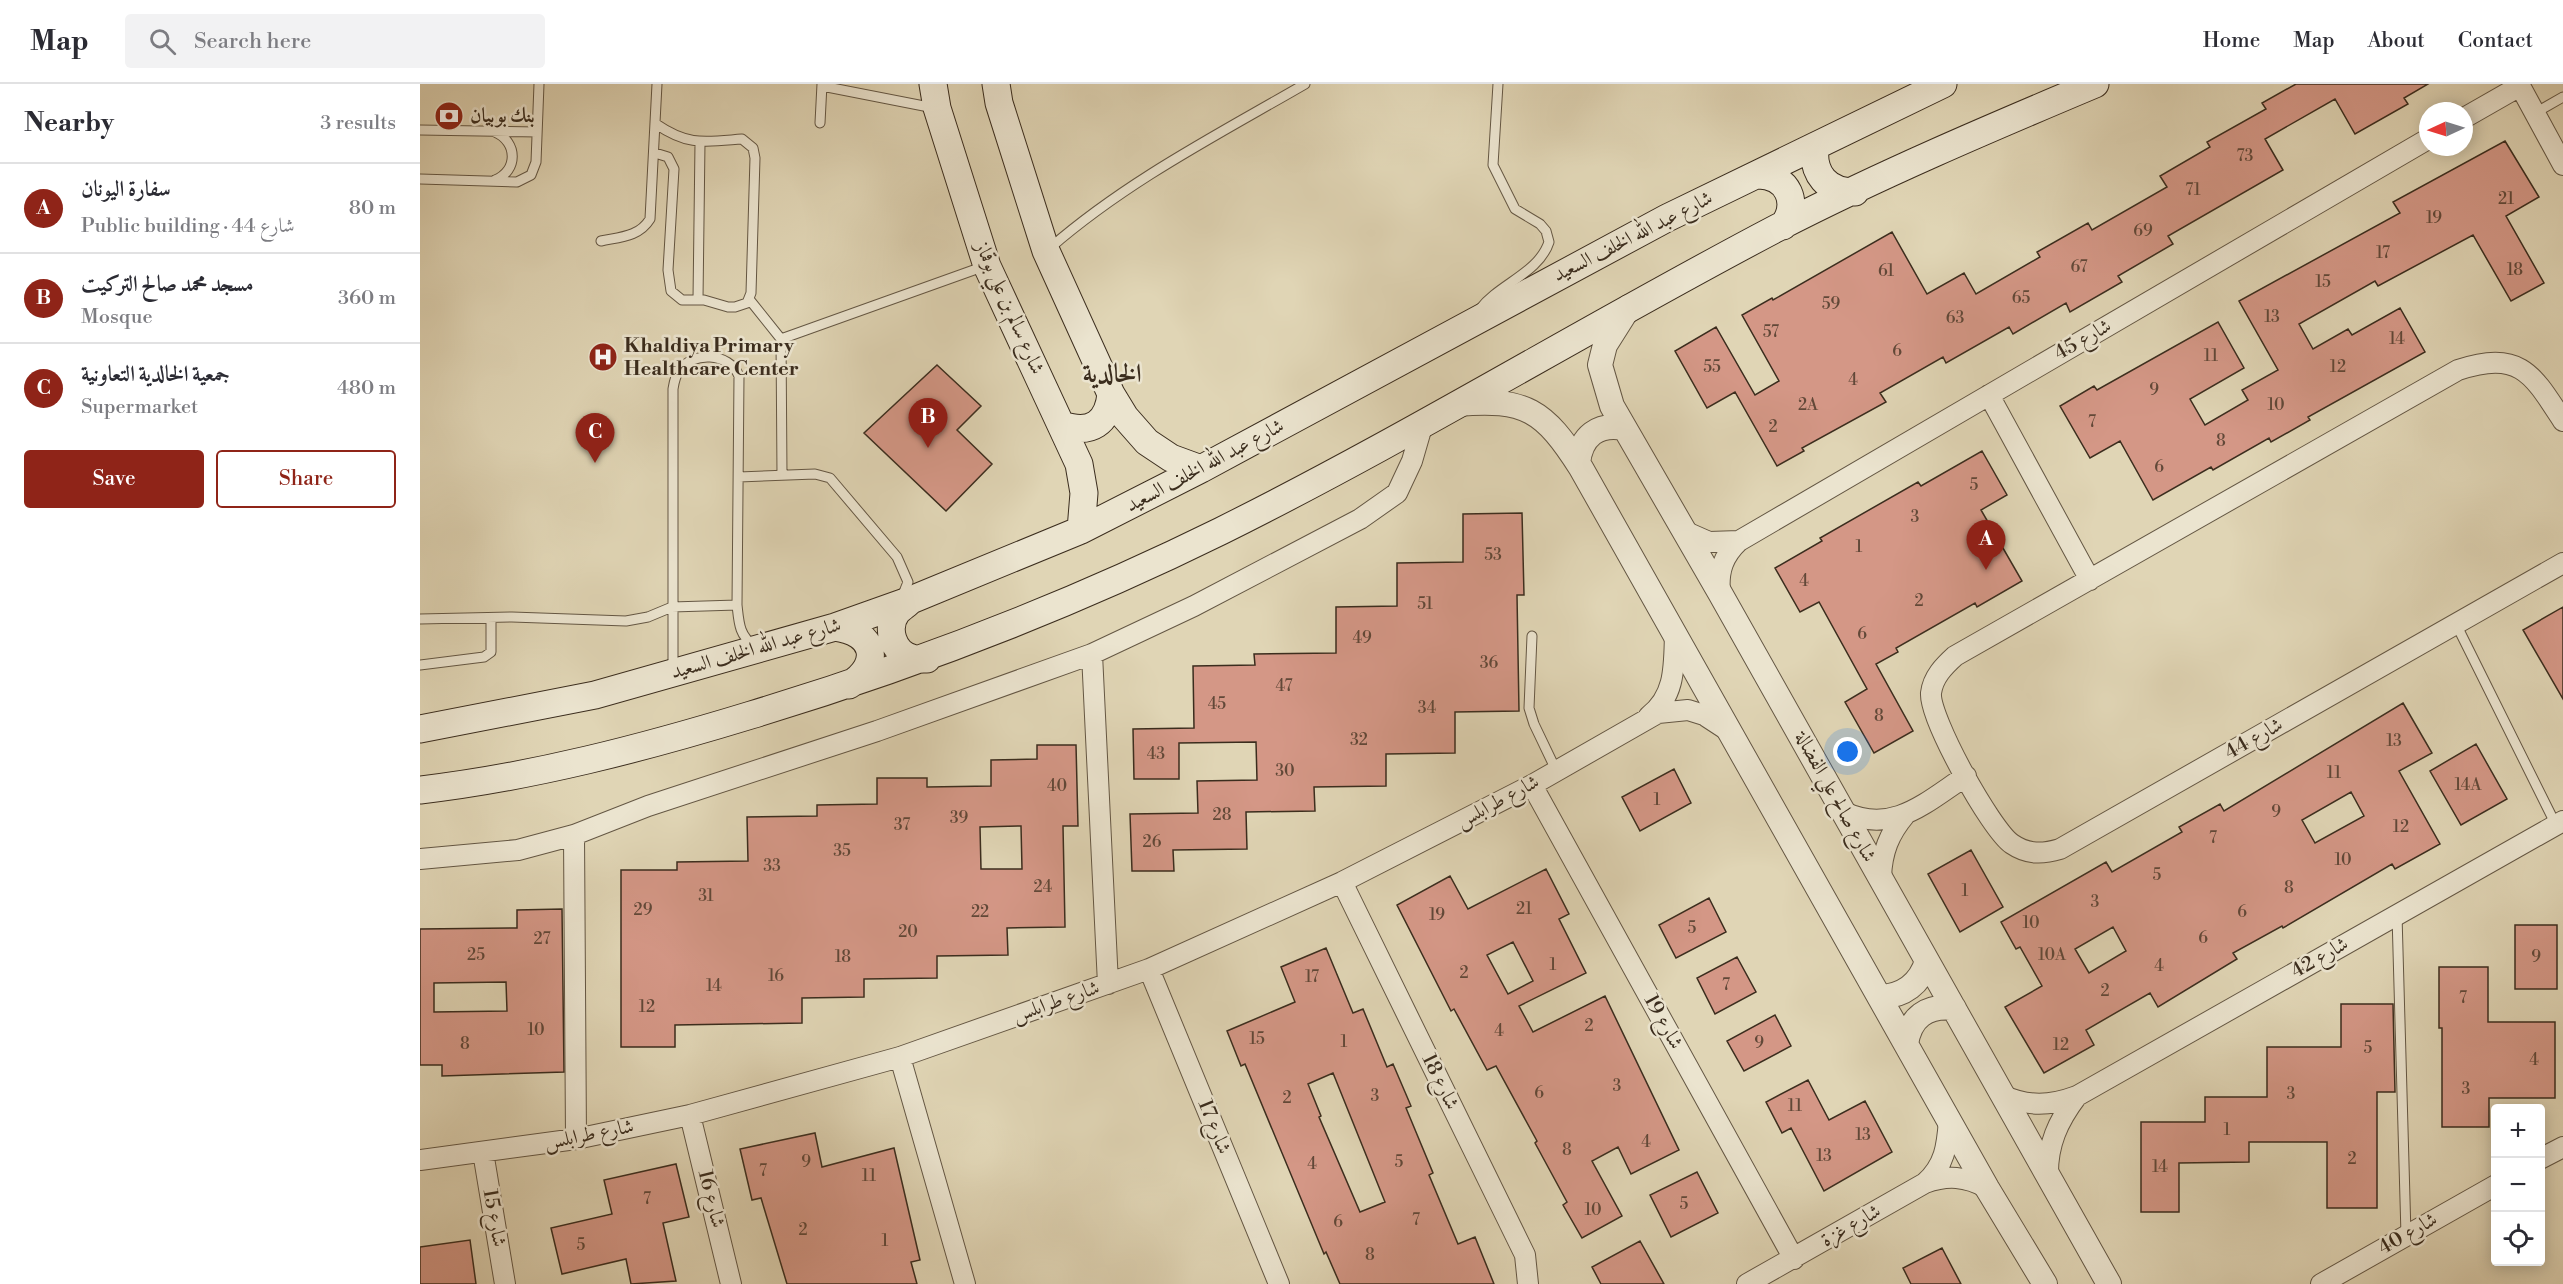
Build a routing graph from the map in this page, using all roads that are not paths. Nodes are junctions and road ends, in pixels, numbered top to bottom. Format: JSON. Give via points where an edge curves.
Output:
{"nodes":[{"id":1,"x":538,"y":84,"type":"edge"},
{"id":2,"x":657,"y":84,"type":"edge"},
{"id":3,"x":996,"y":84,"type":"edge"},
{"id":4,"x":1305,"y":84,"type":"edge"},
{"id":5,"x":1498,"y":84,"type":"edge"},
{"id":6,"x":1943,"y":84,"type":"edge"},
{"id":7,"x":2095,"y":84,"type":"edge"},
{"id":8,"x":822,"y":85,"type":"edge"},
{"id":9,"x":2519,"y":85,"type":"edge"},
{"id":10,"x":935,"y":96,"type":"edge"},
{"id":11,"x":2563,"y":98,"type":"edge"},
{"id":12,"x":2473,"y":113,"type":"edge"},
{"id":13,"x":2535,"y":113,"type":"junction"},
{"id":14,"x":820,"y":123,"type":"dead end"},
{"id":15,"x":656,"y":124,"type":"junction"},
{"id":16,"x":420,"y":129,"type":"edge"},
{"id":17,"x":495,"y":132,"type":"junction"},
{"id":18,"x":537,"y":132,"type":"junction"},
{"id":19,"x":700,"y":143,"type":"junction"},
{"id":20,"x":2419,"y":144,"type":"edge"},
{"id":21,"x":1815,"y":147,"type":"junction"},
{"id":22,"x":655,"y":153,"type":"junction"},
{"id":23,"x":2563,"y":165,"type":"edge"},
{"id":24,"x":1759,"y":175,"type":"junction"},
{"id":25,"x":420,"y":179,"type":"edge"},
{"id":26,"x":489,"y":181,"type":"junction"},
{"id":27,"x":1855,"y":192,"type":"junction"},
{"id":28,"x":1783,"y":226,"type":"junction"},
{"id":29,"x":601,"y":241,"type":"dead end"},
{"id":30,"x":1046,"y":251,"type":"junction"},
{"id":31,"x":987,"y":266,"type":"junction"},
{"id":32,"x":698,"y":299,"type":"junction"},
{"id":33,"x":749,"y":299,"type":"junction"},
{"id":34,"x":1629,"y":307,"type":"junction"},
{"id":35,"x":1470,"y":322,"type":"junction"},
{"id":36,"x":781,"y":339,"type":"junction"},
{"id":37,"x":1111,"y":394,"type":"junction"},
{"id":38,"x":1989,"y":395,"type":"junction"},
{"id":39,"x":1457,"y":404,"type":"junction"},
{"id":40,"x":2563,"y":421,"type":"edge"},
{"id":41,"x":1423,"y":423,"type":"junction"},
{"id":42,"x":1062,"y":425,"type":"junction"},
{"id":43,"x":1624,"y":428,"type":"junction"},
{"id":44,"x":1578,"y":463,"type":"junction"},
{"id":45,"x":1201,"y":469,"type":"junction"},
{"id":46,"x":782,"y":475,"type":"junction"},
{"id":47,"x":739,"y":477,"type":"junction"},
{"id":48,"x":1081,"y":530,"type":"junction"},
{"id":49,"x":1684,"y":531,"type":"junction"},
{"id":50,"x":1739,"y":541,"type":"junction"},
{"id":51,"x":2563,"y":563,"type":"edge"},
{"id":52,"x":2090,"y":580,"type":"junction"},
{"id":53,"x":1720,"y":593,"type":"junction"},
{"id":54,"x":905,"y":602,"type":"junction"},
{"id":55,"x":737,"y":605,"type":"junction"},
{"id":56,"x":672,"y":606,"type":"junction"},
{"id":57,"x":491,"y":618,"type":"junction"},
{"id":58,"x":420,"y":619,"type":"edge"},
{"id":59,"x":2456,"y":624,"type":"junction"},
{"id":60,"x":835,"y":627,"type":"junction"},
{"id":61,"x":1675,"y":633,"type":"junction"},
{"id":62,"x":1532,"y":636,"type":"dead end"},
{"id":63,"x":758,"y":650,"type":"junction"},
{"id":64,"x":1092,"y":654,"type":"junction"},
{"id":65,"x":927,"y":659,"type":"junction"},
{"id":66,"x":420,"y":665,"type":"edge"},
{"id":67,"x":673,"y":674,"type":"junction"},
{"id":68,"x":848,"y":686,"type":"junction"},
{"id":69,"x":1647,"y":718,"type":"junction"},
{"id":70,"x":420,"y":729,"type":"edge"},
{"id":71,"x":1731,"y":732,"type":"junction"},
{"id":72,"x":1556,"y":770,"type":"junction"},
{"id":73,"x":1966,"y":776,"type":"junction"},
{"id":74,"x":1532,"y":785,"type":"junction"},
{"id":75,"x":420,"y":790,"type":"edge"},
{"id":76,"x":1844,"y":812,"type":"junction"},
{"id":77,"x":1905,"y":815,"type":"junction"},
{"id":78,"x":2560,"y":823,"type":"edge"},
{"id":79,"x":574,"y":835,"type":"junction"},
{"id":80,"x":420,"y":859,"type":"edge"},
{"id":81,"x":1881,"y":878,"type":"junction"},
{"id":82,"x":1342,"y":882,"type":"junction"},
{"id":83,"x":2397,"y":915,"type":"junction"},
{"id":84,"x":1927,"y":961,"type":"junction"},
{"id":85,"x":1149,"y":969,"type":"junction"},
{"id":86,"x":1108,"y":984,"type":"junction"},
{"id":87,"x":1880,"y":997,"type":"junction"},
{"id":88,"x":1953,"y":1008,"type":"junction"},
{"id":89,"x":1906,"y":1044,"type":"junction"},
{"id":90,"x":900,"y":1058,"type":"junction"},
{"id":91,"x":2002,"y":1095,"type":"junction"},
{"id":92,"x":2077,"y":1096,"type":"junction"},
{"id":93,"x":690,"y":1114,"type":"junction"},
{"id":94,"x":1949,"y":1120,"type":"junction"},
{"id":95,"x":576,"y":1139,"type":"junction"},
{"id":96,"x":2563,"y":1147,"type":"edge"},
{"id":97,"x":483,"y":1152,"type":"junction"},
{"id":98,"x":2543,"y":1158,"type":"edge"},
{"id":99,"x":420,"y":1160,"type":"edge"},
{"id":100,"x":2048,"y":1177,"type":"junction"},
{"id":101,"x":1925,"y":1183,"type":"junction"},
{"id":102,"x":1987,"y":1188,"type":"junction"},
{"id":103,"x":2491,"y":1188,"type":"edge"},
{"id":104,"x":2406,"y":1235,"type":"junction"},
{"id":105,"x":1786,"y":1270,"type":"edge"},
{"id":106,"x":505,"y":1284,"type":"edge"},
{"id":107,"x":731,"y":1284,"type":"edge"},
{"id":108,"x":965,"y":1284,"type":"edge"},
{"id":109,"x":1279,"y":1284,"type":"edge"},
{"id":110,"x":1528,"y":1284,"type":"edge"},
{"id":111,"x":1747,"y":1284,"type":"edge"},
{"id":112,"x":2045,"y":1284,"type":"edge"},
{"id":113,"x":2109,"y":1284,"type":"edge"},
{"id":114,"x":2321,"y":1284,"type":"edge"}],
"edges":[{"from":1,"to":18,"type":"lane"},
{"from":2,"to":15,"type":"lane"},
{"from":3,"to":30,"type":"main road"},
{"from":4,"to":30,"type":"lane","via":[[1128,186]]},
{"from":5,"to":35,"type":"lane","via":[[1493,165],[1515,209],[1540,224],[1549,242],[1538,261],[1489,297]]},
{"from":6,"to":21,"type":"main road","name":"شارع عبد الله الخلف السعيد"},
{"from":7,"to":27,"type":"main road"},
{"from":8,"to":10,"type":"lane"},
{"from":8,"to":14,"type":"lane"},
{"from":9,"to":12,"type":"street"},
{"from":9,"to":13,"type":"street"},
{"from":10,"to":31,"type":"main road","name":"شارع سالم بن علي بوقماز"},
{"from":11,"to":13,"type":"lane"},
{"from":13,"to":23,"type":"street"},
{"from":15,"to":19,"type":"lane","via":[[674,136]]},
{"from":15,"to":22,"type":"lane"},
{"from":16,"to":17,"type":"lane"},
{"from":17,"to":18,"type":"lane"},
{"from":17,"to":26,"type":"lane","via":[[511,147],[512,162],[504,176]]},
{"from":18,"to":26,"type":"lane","via":[[536,162],[531,175],[517,182]]},
{"from":19,"to":32,"type":"lane"},
{"from":19,"to":33,"type":"lane","via":[[742,140],[753,148]]},
{"from":20,"to":38,"type":"street","name":"شارع 45"},
{"from":21,"to":24,"type":"main road","name":"شارع عبد الله الخلف السعيد"},
{"from":21,"to":27,"type":"main road","via":[[1814,159],[1823,180],[1843,192]]},
{"from":22,"to":29,"type":"lane","via":[[650,219],[646,226],[632,234]]},
{"from":22,"to":32,"type":"lane","via":[[668,157],[674,169],[668,270],[671,291],[682,300]]},
{"from":24,"to":28,"type":"main road","via":[[1777,178],[1789,192],[1791,210]]},
{"from":24,"to":35,"type":"main road","name":"شارع عبد الله الخلف السعيد","via":[[1667,218]]},
{"from":25,"to":26,"type":"lane"},
{"from":27,"to":28,"type":"main road"},
{"from":28,"to":34,"type":"main road"},
{"from":30,"to":37,"type":"main road"},
{"from":31,"to":36,"type":"lane"},
{"from":31,"to":42,"type":"main road","name":"شارع سالم بن علي بوقماز"},
{"from":32,"to":33,"type":"lane","via":[[735,307]]},
{"from":33,"to":36,"type":"lane"},
{"from":34,"to":39,"type":"main road"},
{"from":34,"to":43,"type":"street","name":"شارع صالح علي الفضالة","via":[[1605,345],[1600,365],[1612,406]]},
{"from":35,"to":45,"type":"main road","name":"شارع عبد الله الخلف السعيد"},
{"from":36,"to":46,"type":"lane"},
{"from":37,"to":42,"type":"main road","via":[[1102,420],[1076,430]]},
{"from":37,"to":45,"type":"main road","via":[[1147,442],[1171,458]]},
{"from":38,"to":50,"type":"street","name":"شارع 45"},
{"from":38,"to":52,"type":"street"},
{"from":39,"to":41,"type":"main road"},
{"from":39,"to":44,"type":"street","via":[[1508,402],[1527,409],[1547,422]]},
{"from":40,"to":52,"type":"street","name":"شارع 44","via":[[2529,372],[2506,362],[2458,370]]},
{"from":41,"to":64,"type":"street","via":[[1397,493],[1360,519],[1194,606]]},
{"from":41,"to":65,"type":"main road","via":[[1222,530],[1094,591]]},
{"from":42,"to":48,"type":"main road","name":"شارع سالم بن علي بوقماز","via":[[1084,493]]},
{"from":43,"to":44,"type":"street","via":[[1613,426],[1592,433],[1583,441]]},
{"from":43,"to":49,"type":"street","name":"شارع صالح علي الفضالة"},
{"from":44,"to":61,"type":"street"},
{"from":45,"to":48,"type":"main road","name":"شارع عبد الله الخلف السعيد"},
{"from":46,"to":47,"type":"lane"},
{"from":46,"to":54,"type":"lane","via":[[821,475],[832,480],[902,566],[908,582]]},
{"from":47,"to":55,"type":"lane"},
{"from":47,"to":56,"type":"lane","via":[[739,376],[731,364],[716,357],[690,361],[679,370],[673,389]]},
{"from":48,"to":54,"type":"main road","name":"شارع عبد الله الخلف السعيد"},
{"from":49,"to":50,"type":"street","name":"شارع 45","via":[[1709,542]]},
{"from":49,"to":53,"type":"street","name":"شارع صالح علي الفضالة"},
{"from":50,"to":53,"type":"street","name":"شارع 45","via":[[1728,551],[1721,566]]},
{"from":51,"to":59,"type":"street","name":"شارع 44"},
{"from":52,"to":73,"type":"street","name":"شارع 44","via":[[1943,666],[1931,693],[1932,708]]},
{"from":53,"to":76,"type":"street","name":"شارع صالح علي الفضالة"},
{"from":54,"to":60,"type":"main road","name":"شارع عبد الله الخلف السعيد"},
{"from":54,"to":65,"type":"main road","via":[[891,627],[893,640],[900,652]]},
{"from":55,"to":56,"type":"lane"},
{"from":55,"to":63,"type":"lane","via":[[740,630]]},
{"from":56,"to":57,"type":"lane","via":[[648,617],[626,621]]},
{"from":56,"to":67,"type":"lane"},
{"from":57,"to":58,"type":"lane"},
{"from":57,"to":66,"type":"lane","via":[[491,652],[484,657]]},
{"from":59,"to":73,"type":"street","name":"شارع 44","via":[[2060,849],[2034,853],[2011,843],[2001,834]]},
{"from":59,"to":78,"type":"lane"},
{"from":60,"to":63,"type":"main road","name":"شارع عبد الله الخلف السعيد"},
{"from":60,"to":68,"type":"main road","via":[[853,629],[867,642],[870,659],[863,676]]},
{"from":61,"to":69,"type":"street","name":"شارع طرابلس","via":[[1668,695]]},
{"from":61,"to":71,"type":"street"},
{"from":62,"to":72,"type":"lane","via":[[1529,708]]},
{"from":63,"to":67,"type":"main road","name":"شارع عبد الله الخلف السعيد"},
{"from":64,"to":79,"type":"street"},
{"from":64,"to":86,"type":"street"},
{"from":65,"to":68,"type":"main road"},
{"from":67,"to":70,"type":"main road","name":"شارع عبد الله الخلف السعيد","via":[[595,695]]},
{"from":68,"to":75,"type":"main road","via":[[605,755],[471,784]]},
{"from":69,"to":71,"type":"street","name":"شارع طرابلس","via":[[1688,710]]},
{"from":69,"to":72,"type":"street","name":"شارع طرابلس"},
{"from":71,"to":87,"type":"street"},
{"from":72,"to":74,"type":"street","name":"شارع طرابلس"},
{"from":73,"to":77,"type":"street"},
{"from":74,"to":82,"type":"street","name":"شارع طرابلس"},
{"from":74,"to":105,"type":"street","name":"شارع 19"},
{"from":76,"to":77,"type":"street","via":[[1879,821]]},
{"from":76,"to":81,"type":"street","name":"شارع صالح علي الفضالة"},
{"from":77,"to":81,"type":"street","via":[[1888,840]]},
{"from":78,"to":83,"type":"street","name":"شارع 42"},
{"from":79,"to":80,"type":"street","via":[[518,850]]},
{"from":79,"to":95,"type":"street"},
{"from":81,"to":84,"type":"street","name":"شارع صالح علي الفضالة"},
{"from":82,"to":85,"type":"street","name":"شارع طرابلس"},
{"from":82,"to":110,"type":"street","name":"شارع 18","via":[[1525,1255]]},
{"from":83,"to":92,"type":"street","name":"شارع 42"},
{"from":83,"to":104,"type":"lane"},
{"from":84,"to":87,"type":"street","via":[[1910,988],[1891,997]]},
{"from":84,"to":88,"type":"street","name":"شارع صالح علي الفضالة"},
{"from":85,"to":86,"type":"street","name":"شارع طرابلس"},
{"from":85,"to":109,"type":"street","name":"شارع 17"},
{"from":86,"to":90,"type":"street","name":"شارع طرابلس"},
{"from":87,"to":89,"type":"street"},
{"from":88,"to":89,"type":"street","via":[[1931,1008],[1921,1014],[1908,1032]]},
{"from":88,"to":91,"type":"street","name":"شارع صالح علي الفضالة"},
{"from":89,"to":94,"type":"street"},
{"from":90,"to":93,"type":"street","name":"شارع طرابلس"},
{"from":90,"to":108,"type":"street"},
{"from":91,"to":92,"type":"street","name":"شارع 42","via":[[2035,1105]]},
{"from":91,"to":100,"type":"street","name":"شارع صالح علي الفضالة"},
{"from":92,"to":100,"type":"street","name":"شارع 42","via":[[2051,1142]]},
{"from":93,"to":95,"type":"street","name":"شارع طرابلس"},
{"from":93,"to":107,"type":"street","name":"شارع 16"},
{"from":94,"to":101,"type":"street","name":"شارع غزة","via":[[1944,1159]]},
{"from":94,"to":102,"type":"street"},
{"from":95,"to":97,"type":"street","name":"شارع طرابلس"},
{"from":96,"to":98,"type":"street"},
{"from":97,"to":99,"type":"street","name":"شارع طرابلس"},
{"from":97,"to":106,"type":"street","name":"شارع 15"},
{"from":100,"to":113,"type":"street","name":"شارع صالح علي الفضالة"},
{"from":101,"to":102,"type":"street","name":"شارع غزة","via":[[1953,1177]]},
{"from":101,"to":105,"type":"street","name":"شارع غزة"},
{"from":102,"to":112,"type":"street"},
{"from":103,"to":104,"type":"street","name":"شارع 40"},
{"from":104,"to":114,"type":"street","name":"شارع 40"},
{"from":105,"to":111,"type":"street","name":"شارع غزة"}]}
